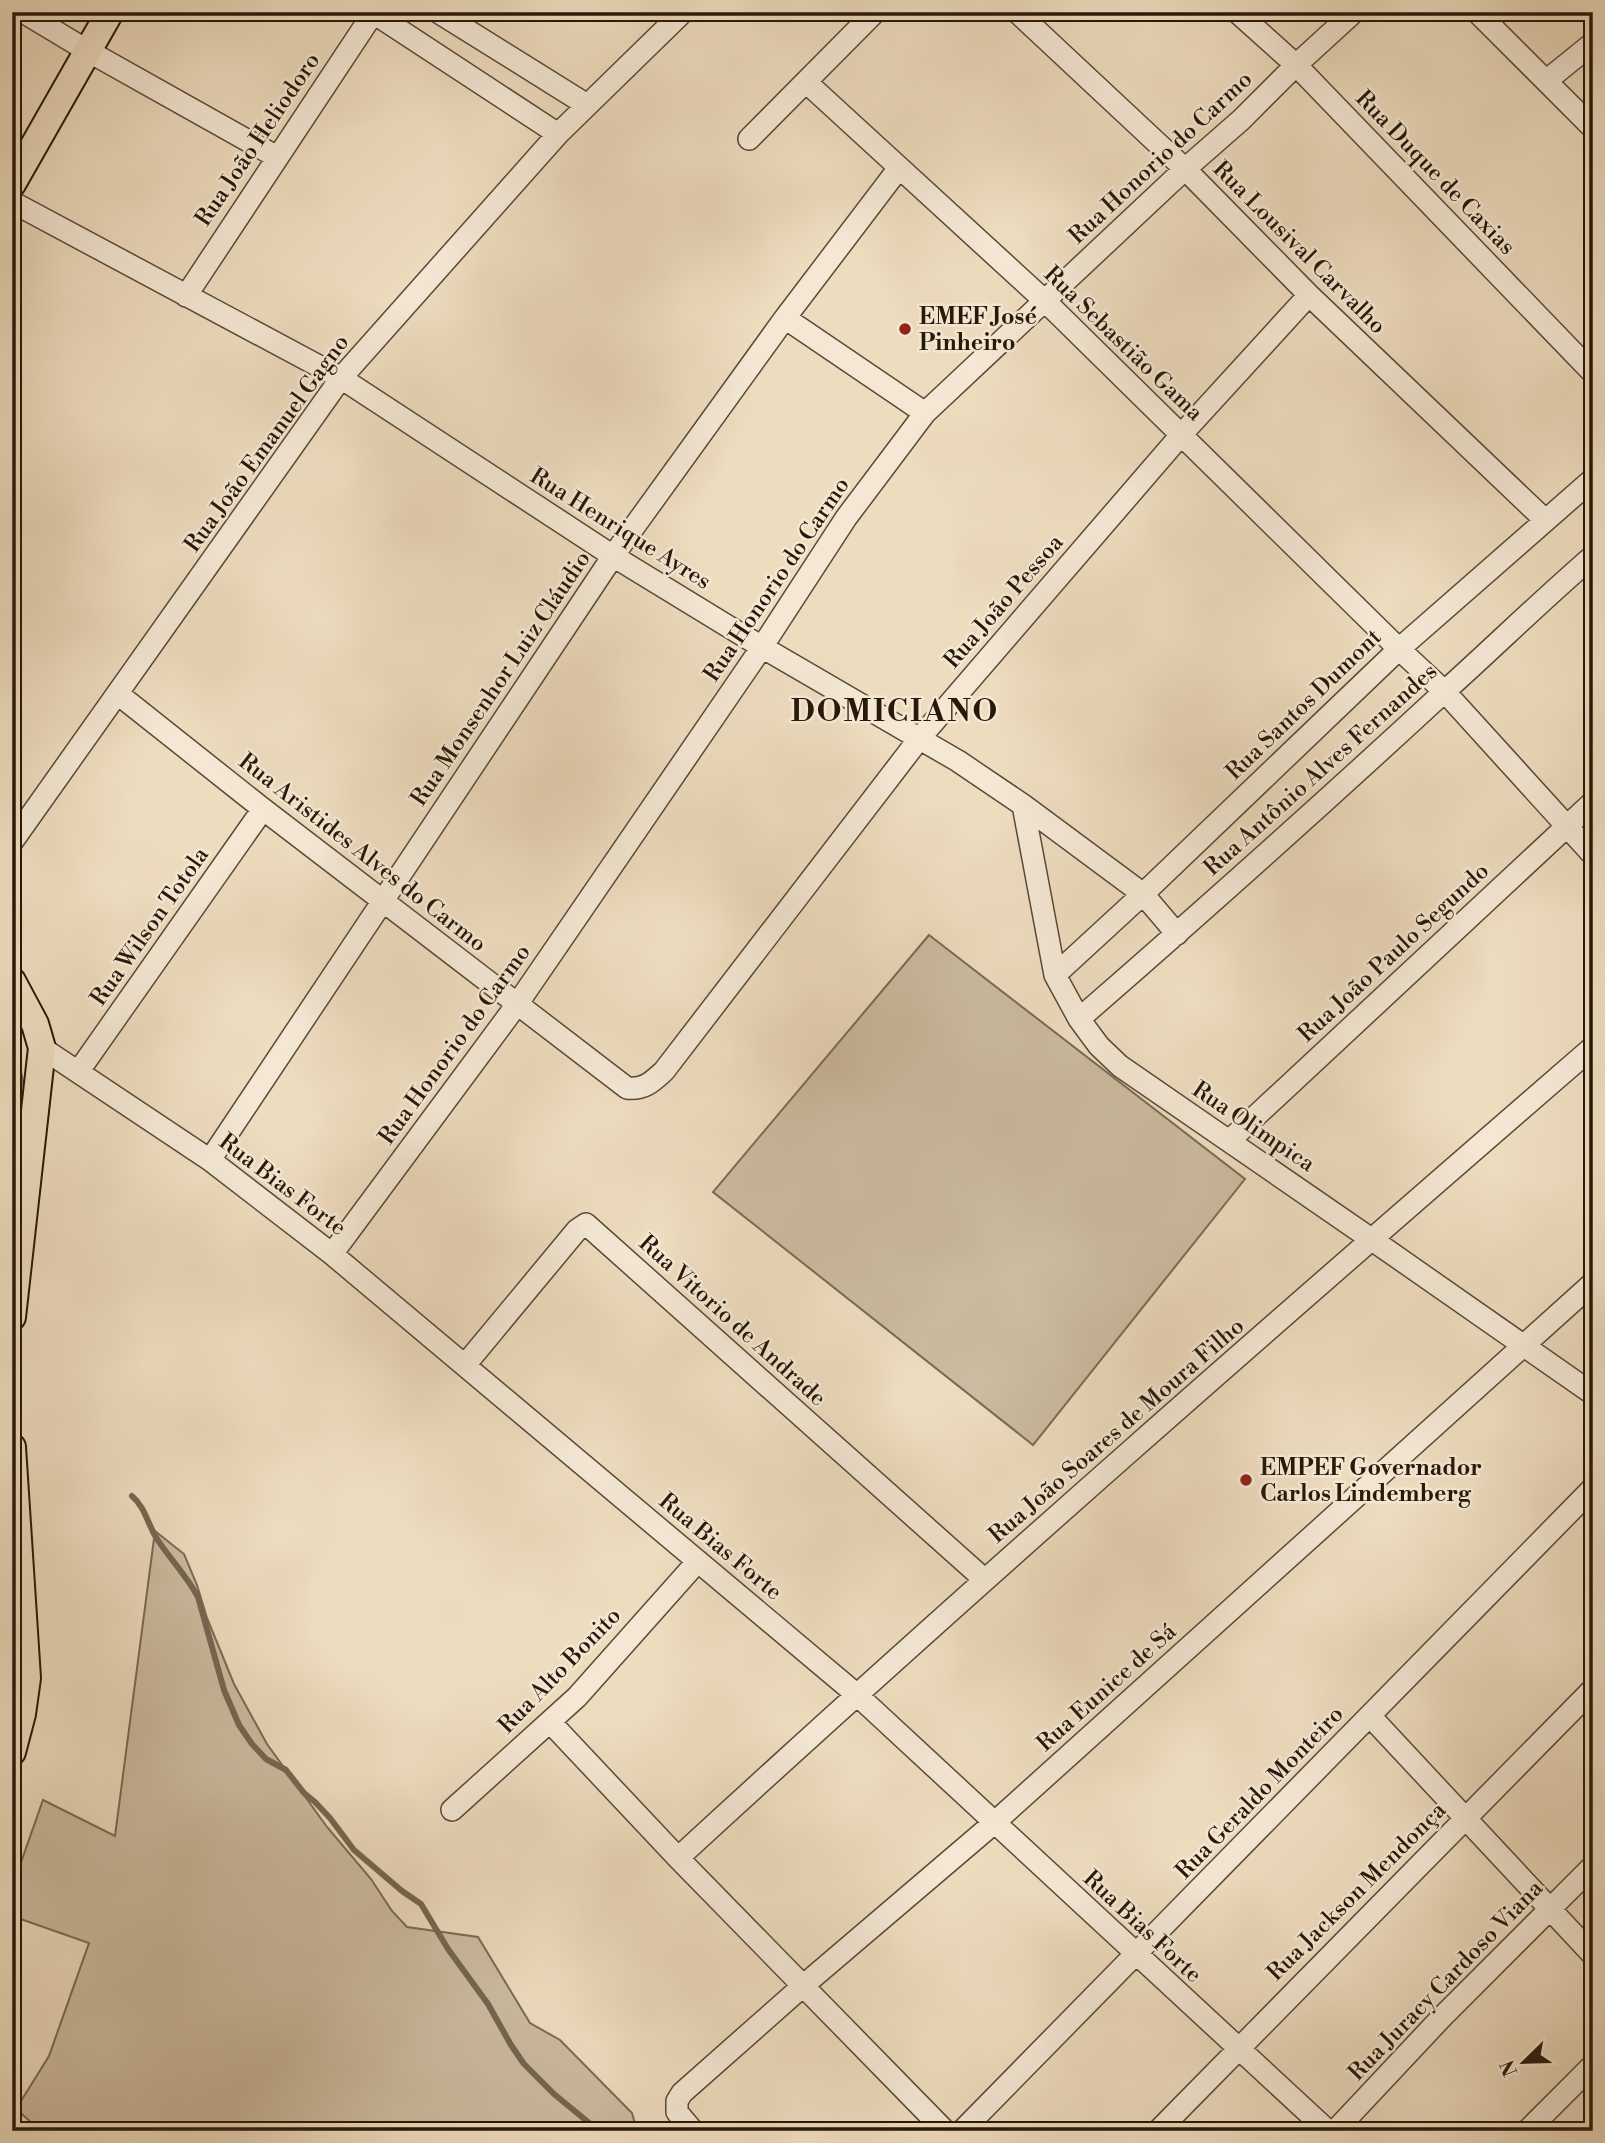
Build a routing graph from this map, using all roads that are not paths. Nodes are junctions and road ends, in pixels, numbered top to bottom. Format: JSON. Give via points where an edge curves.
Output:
{"nodes":[{"id":1,"x":23,"y":12,"type":"edge"},
{"id":2,"x":110,"y":12,"type":"edge"},
{"id":3,"x":438,"y":12,"type":"edge"},
{"id":4,"x":683,"y":12,"type":"edge"},
{"id":5,"x":875,"y":12,"type":"edge"},
{"id":6,"x":1017,"y":12,"type":"edge"},
{"id":7,"x":1237,"y":12,"type":"edge"},
{"id":8,"x":1354,"y":12,"type":"edge"},
{"id":9,"x":1477,"y":12,"type":"edge"},
{"id":10,"x":373,"y":13,"type":"edge"},
{"id":11,"x":1593,"y":43,"type":"edge"},
{"id":12,"x":88,"y":51,"type":"junction"},
{"id":13,"x":1296,"y":65,"type":"junction"},
{"id":14,"x":1546,"y":81,"type":"junction"},
{"id":15,"x":806,"y":82,"type":"junction"},
{"id":16,"x":587,"y":105,"type":"junction"},
{"id":17,"x":1593,"y":128,"type":"edge"},
{"id":18,"x":558,"y":134,"type":"junction"},
{"id":19,"x":749,"y":138,"type":"dead end"},
{"id":20,"x":276,"y":157,"type":"junction"},
{"id":21,"x":899,"y":168,"type":"junction"},
{"id":22,"x":1185,"y":169,"type":"junction"},
{"id":23,"x":12,"y":184,"type":"edge"},
{"id":24,"x":12,"y":202,"type":"edge"},
{"id":25,"x":1309,"y":295,"type":"junction"},
{"id":26,"x":186,"y":296,"type":"junction"},
{"id":27,"x":1045,"y":301,"type":"junction"},
{"id":28,"x":785,"y":318,"type":"junction"},
{"id":29,"x":1593,"y":373,"type":"edge"},
{"id":30,"x":341,"y":378,"type":"junction"},
{"id":31,"x":925,"y":413,"type":"junction"},
{"id":32,"x":1181,"y":435,"type":"junction"},
{"id":33,"x":1593,"y":479,"type":"edge"},
{"id":34,"x":1545,"y":520,"type":"junction"},
{"id":35,"x":613,"y":556,"type":"junction"},
{"id":36,"x":1593,"y":556,"type":"edge"},
{"id":37,"x":762,"y":647,"type":"junction"},
{"id":38,"x":1399,"y":649,"type":"junction"},
{"id":39,"x":1445,"y":692,"type":"junction"},
{"id":40,"x":118,"y":694,"type":"junction"},
{"id":41,"x":919,"y":739,"type":"junction"},
{"id":42,"x":1593,"y":802,"type":"edge"},
{"id":43,"x":1023,"y":805,"type":"junction"},
{"id":44,"x":263,"y":809,"type":"junction"},
{"id":45,"x":1566,"y":826,"type":"junction"},
{"id":46,"x":12,"y":842,"type":"edge"},
{"id":47,"x":1593,"y":855,"type":"edge"},
{"id":48,"x":1143,"y":894,"type":"junction"},
{"id":49,"x":383,"y":901,"type":"junction"},
{"id":50,"x":1177,"y":934,"type":"junction"},
{"id":51,"x":1055,"y":975,"type":"junction"},
{"id":52,"x":12,"y":981,"type":"edge"},
{"id":53,"x":518,"y":1003,"type":"junction"},
{"id":54,"x":1079,"y":1019,"type":"junction"},
{"id":55,"x":42,"y":1048,"type":"junction"},
{"id":56,"x":1593,"y":1048,"type":"edge"},
{"id":57,"x":78,"y":1072,"type":"junction"},
{"id":58,"x":649,"y":1085,"type":"joint"},
{"id":59,"x":1229,"y":1141,"type":"junction"},
{"id":60,"x":210,"y":1160,"type":"junction"},
{"id":61,"x":1371,"y":1239,"type":"junction"},
{"id":62,"x":332,"y":1254,"type":"junction"},
{"id":63,"x":1593,"y":1283,"type":"edge"},
{"id":64,"x":12,"y":1317,"type":"edge"},
{"id":65,"x":1523,"y":1345,"type":"junction"},
{"id":66,"x":465,"y":1366,"type":"junction"},
{"id":67,"x":1593,"y":1394,"type":"edge"},
{"id":68,"x":12,"y":1447,"type":"edge"},
{"id":69,"x":1593,"y":1488,"type":"edge"},
{"id":70,"x":698,"y":1561,"type":"junction"},
{"id":71,"x":985,"y":1580,"type":"junction"},
{"id":72,"x":1593,"y":1689,"type":"edge"},
{"id":73,"x":856,"y":1694,"type":"junction"},
{"id":74,"x":1370,"y":1716,"type":"junction"},
{"id":75,"x":550,"y":1722,"type":"junction"},
{"id":76,"x":12,"y":1752,"type":"edge"},
{"id":77,"x":452,"y":1810,"type":"dead end"},
{"id":78,"x":1465,"y":1818,"type":"junction"},
{"id":79,"x":994,"y":1823,"type":"junction"},
{"id":80,"x":678,"y":1858,"type":"junction"},
{"id":81,"x":1593,"y":1867,"type":"edge"},
{"id":82,"x":1550,"y":1909,"type":"junction"},
{"id":83,"x":1136,"y":1955,"type":"junction"},
{"id":84,"x":1593,"y":1955,"type":"edge"},
{"id":85,"x":804,"y":1985,"type":"junction"},
{"id":86,"x":1238,"y":2049,"type":"junction"},
{"id":87,"x":1593,"y":2065,"type":"edge"},
{"id":88,"x":693,"y":2131,"type":"edge"},
{"id":89,"x":945,"y":2131,"type":"edge"},
{"id":90,"x":962,"y":2131,"type":"edge"},
{"id":91,"x":1158,"y":2131,"type":"edge"},
{"id":92,"x":1328,"y":2131,"type":"edge"},
{"id":93,"x":1335,"y":2131,"type":"edge"},
{"id":94,"x":1527,"y":2131,"type":"edge"}],
"edges":[{"from":1,"to":12,"type":"street"},
{"from":2,"to":12,"type":"main road"},
{"from":3,"to":16,"type":"street"},
{"from":4,"to":16,"type":"street","name":"Rua João Emanuel Gagno"},
{"from":5,"to":15,"type":"street"},
{"from":6,"to":22,"type":"street","name":"Rua Lousival Carvalho"},
{"from":7,"to":13,"type":"street","name":"Rua Duque de Caxias"},
{"from":8,"to":13,"type":"street","name":"Rua Honorio do Carmo"},
{"from":9,"to":14,"type":"street"},
{"from":10,"to":18,"type":"street"},
{"from":10,"to":20,"type":"street","name":"Rua João Heliodoro"},
{"from":11,"to":14,"type":"street"},
{"from":12,"to":20,"type":"street"},
{"from":12,"to":23,"type":"main road"},
{"from":13,"to":22,"type":"street","name":"Rua Honorio do Carmo"},
{"from":13,"to":29,"type":"street","name":"Rua Duque de Caxias"},
{"from":14,"to":17,"type":"street"},
{"from":15,"to":19,"type":"street"},
{"from":15,"to":21,"type":"street","name":"Rua Sebastião Gama"},
{"from":16,"to":18,"type":"street","name":"Rua João Emanuel Gagno"},
{"from":18,"to":30,"type":"street","name":"Rua João Emanuel Gagno"},
{"from":20,"to":26,"type":"street","name":"Rua João Heliodoro"},
{"from":21,"to":27,"type":"street","name":"Rua Sebastião Gama"},
{"from":21,"to":28,"type":"street","name":"Rua Monsenhor Luiz Cláudio"},
{"from":22,"to":25,"type":"street","name":"Rua Lousival Carvalho"},
{"from":22,"to":27,"type":"street","name":"Rua Honorio do Carmo"},
{"from":24,"to":26,"type":"street","name":"Rua Henrique Ayres"},
{"from":25,"to":32,"type":"street","name":"Rua João Pessoa"},
{"from":25,"to":34,"type":"street","name":"Rua Lousival Carvalho"},
{"from":26,"to":30,"type":"street","name":"Rua Henrique Ayres"},
{"from":27,"to":31,"type":"street","name":"Rua Honorio do Carmo"},
{"from":27,"to":32,"type":"street","name":"Rua Sebastião Gama"},
{"from":28,"to":31,"type":"street"},
{"from":28,"to":35,"type":"street","name":"Rua Monsenhor Luiz Cláudio"},
{"from":30,"to":35,"type":"street","name":"Rua Henrique Ayres"},
{"from":30,"to":40,"type":"street","name":"Rua João Emanuel Gagno"},
{"from":31,"to":37,"type":"street","name":"Rua Honorio do Carmo","via":[[846,518]]},
{"from":32,"to":38,"type":"street","name":"Rua Sebastião Gama"},
{"from":32,"to":41,"type":"street","name":"Rua João Pessoa"},
{"from":33,"to":34,"type":"street","name":"Rua Santos Dumont"},
{"from":34,"to":38,"type":"street","name":"Rua Santos Dumont"},
{"from":35,"to":37,"type":"street","name":"Rua Henrique Ayres"},
{"from":35,"to":49,"type":"street","name":"Rua Monsenhor Luiz Cláudio"},
{"from":36,"to":39,"type":"street","name":"Rua Antônio Alves Fernandes"},
{"from":37,"to":41,"type":"street","name":"Rua Henrique Ayres"},
{"from":37,"to":53,"type":"street","name":"Rua Honorio do Carmo"},
{"from":38,"to":39,"type":"street","name":"Rua Sebastião Gama"},
{"from":38,"to":48,"type":"street","name":"Rua Santos Dumont"},
{"from":39,"to":45,"type":"street","name":"Rua Sebastião Gama"},
{"from":39,"to":50,"type":"street","name":"Rua Antônio Alves Fernandes"},
{"from":40,"to":44,"type":"street","name":"Rua Aristides Alves do Carmo"},
{"from":40,"to":46,"type":"street","name":"Rua João Emanuel Gagno"},
{"from":41,"to":43,"type":"street","name":"Rua Henrique Ayres"},
{"from":41,"to":58,"type":"street","name":"Rua João Pessoa"},
{"from":42,"to":45,"type":"street","name":"Rua João Paulo Segundo"},
{"from":43,"to":48,"type":"street","name":"Rua Henrique Ayres"},
{"from":43,"to":51,"type":"street","name":"Rua Olimpica"},
{"from":44,"to":49,"type":"street","name":"Rua Aristides Alves do Carmo"},
{"from":44,"to":57,"type":"street","name":"Rua Wilson Totola"},
{"from":45,"to":47,"type":"street","name":"Rua Sebastião Gama"},
{"from":45,"to":59,"type":"street","name":"Rua João Paulo Segundo"},
{"from":48,"to":50,"type":"street","name":"Rua Henrique Ayres"},
{"from":48,"to":51,"type":"street","name":"Rua Santos Dumont"},
{"from":49,"to":53,"type":"street","name":"Rua Aristides Alves do Carmo"},
{"from":49,"to":60,"type":"street","name":"Rua Monsenhor Luiz Cláudio"},
{"from":50,"to":54,"type":"street","name":"Rua Antônio Alves Fernandes"},
{"from":51,"to":54,"type":"street","name":"Rua Olimpica"},
{"from":52,"to":55,"type":"main road"},
{"from":53,"to":58,"type":"street","name":"Rua Aristides Alves do Carmo","via":[[627,1088]]},
{"from":53,"to":62,"type":"street","name":"Rua Honorio do Carmo"},
{"from":54,"to":59,"type":"street","name":"Rua Olimpica","via":[[1119,1066]]},
{"from":55,"to":57,"type":"street","name":"Rua Bias Forte"},
{"from":55,"to":64,"type":"main road"},
{"from":56,"to":61,"type":"street","name":"Rua João Soares de Moura Filho"},
{"from":57,"to":60,"type":"street","name":"Rua Bias Forte"},
{"from":59,"to":61,"type":"street","name":"Rua Olimpica"},
{"from":60,"to":62,"type":"street","name":"Rua Bias Forte"},
{"from":61,"to":65,"type":"street","name":"Rua Olimpica"},
{"from":61,"to":71,"type":"street","name":"Rua João Soares de Moura Filho"},
{"from":62,"to":66,"type":"street","name":"Rua Bias Forte"},
{"from":63,"to":65,"type":"street","name":"Rua Eunice de Sá"},
{"from":65,"to":67,"type":"street","name":"Rua Olimpica"},
{"from":65,"to":79,"type":"street","name":"Rua Eunice de Sá"},
{"from":66,"to":70,"type":"street","name":"Rua Bias Forte"},
{"from":66,"to":71,"type":"street","name":"Rua Vitorio de Andrade","via":[[586,1224]]},
{"from":68,"to":76,"type":"main road","via":[[27,1678]]},
{"from":69,"to":74,"type":"street","name":"Rua Geraldo Monteiro"},
{"from":70,"to":73,"type":"street","name":"Rua Bias Forte"},
{"from":70,"to":75,"type":"street","name":"Rua Alto Bonito"},
{"from":71,"to":73,"type":"street","name":"Rua João Soares de Moura Filho"},
{"from":72,"to":78,"type":"street","name":"Rua Jackson Mendonça"},
{"from":73,"to":79,"type":"street","name":"Rua Bias Forte"},
{"from":73,"to":80,"type":"street","name":"Rua João Soares de Moura Filho"},
{"from":74,"to":78,"type":"street"},
{"from":74,"to":83,"type":"street","name":"Rua Geraldo Monteiro"},
{"from":75,"to":77,"type":"street","name":"Rua Alto Bonito"},
{"from":75,"to":80,"type":"street"},
{"from":78,"to":82,"type":"street"},
{"from":78,"to":86,"type":"street","name":"Rua Jackson Mendonça"},
{"from":79,"to":83,"type":"street","name":"Rua Bias Forte"},
{"from":79,"to":85,"type":"street","name":"Rua Eunice de Sá"},
{"from":80,"to":85,"type":"street"},
{"from":81,"to":82,"type":"street","name":"Rua Juracy Cardoso Viana"},
{"from":82,"to":84,"type":"street"},
{"from":82,"to":93,"type":"street","name":"Rua Juracy Cardoso Viana"},
{"from":83,"to":86,"type":"street","name":"Rua Bias Forte"},
{"from":83,"to":90,"type":"street","name":"Rua Geraldo Monteiro"},
{"from":85,"to":88,"type":"street","name":"Rua Eunice de Sá","via":[[682,2093],[677,2112]]},
{"from":85,"to":89,"type":"street"},
{"from":86,"to":91,"type":"street","name":"Rua Jackson Mendonça"},
{"from":86,"to":92,"type":"street","name":"Rua Bias Forte"},
{"from":87,"to":94,"type":"street"}]}
